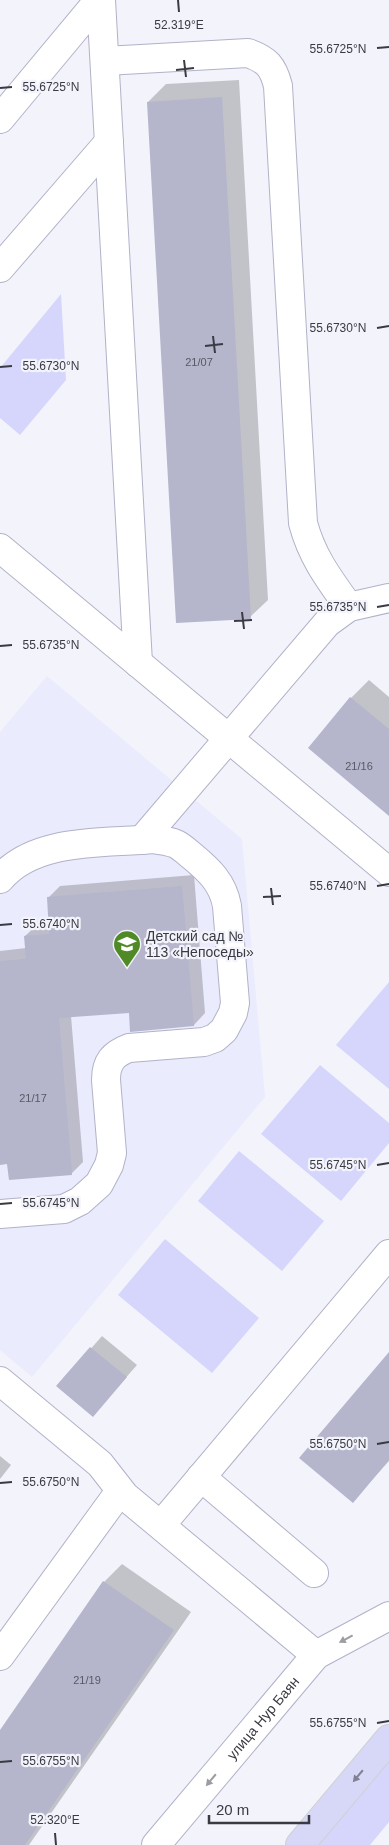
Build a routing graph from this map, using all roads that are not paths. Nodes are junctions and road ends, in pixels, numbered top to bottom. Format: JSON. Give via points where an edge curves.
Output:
{"nodes":[{"id":1,"x":100,"y":0,"type":"edge"},
{"id":2,"x":105,"y":62,"type":"junction"},
{"id":3,"x":0,"y":119,"type":"edge"},
{"id":4,"x":109,"y":142,"type":"junction"},
{"id":5,"x":0,"y":268,"type":"edge"},
{"id":6,"x":0,"y":548,"type":"edge"},
{"id":7,"x":389,"y":598,"type":"edge"},
{"id":8,"x":349,"y":607,"type":"junction"},
{"id":9,"x":138,"y":663,"type":"junction"},
{"id":10,"x":229,"y":739,"type":"junction"},
{"id":11,"x":142,"y":840,"type":"junction"},
{"id":12,"x":389,"y":872,"type":"edge"},
{"id":13,"x":0,"y":879,"type":"edge"},
{"id":14,"x":0,"y":1214,"type":"edge"},
{"id":15,"x":389,"y":1254,"type":"edge"},
{"id":16,"x":0,"y":1381,"type":"edge"},
{"id":17,"x":202,"y":1477,"type":"junction"},
{"id":18,"x":120,"y":1491,"type":"junction"},
{"id":19,"x":161,"y":1525,"type":"junction"},
{"id":20,"x":314,"y":1573,"type":"dead end"},
{"id":21,"x":389,"y":1616,"type":"edge"},
{"id":22,"x":3,"y":1645,"type":"edge"},
{"id":23,"x":316,"y":1655,"type":"junction"},
{"id":24,"x":389,"y":1739,"type":"edge"},
{"id":25,"x":156,"y":1845,"type":"edge"},
{"id":26,"x":300,"y":1845,"type":"edge"}],
"edges":[{"from":1,"to":2,"type":"street"},
{"from":1,"to":3,"type":"street"},
{"from":2,"to":4,"type":"street"},
{"from":2,"to":8,"type":"street","via":[[248,53],[261,58],[275,74],[303,523],[319,565]]},
{"from":4,"to":5,"type":"street"},
{"from":4,"to":9,"type":"street"},
{"from":6,"to":9,"type":"street"},
{"from":7,"to":8,"type":"street"},
{"from":8,"to":10,"type":"street","via":[[327,624]]},
{"from":9,"to":10,"type":"street"},
{"from":10,"to":11,"type":"street"},
{"from":10,"to":12,"type":"street"},
{"from":11,"to":13,"type":"street","via":[[57,847],[31,856]]},
{"from":11,"to":14,"type":"street","via":[[163,840],[179,845],[220,885],[227,906],[234,1013],[224,1030],[204,1042],[129,1048],[118,1052],[110,1059],[106,1070],[112,1153],[99,1184],[80,1201],[64,1209]]},
{"from":15,"to":17,"type":"street"},
{"from":16,"to":18,"type":"street","via":[[100,1464]]},
{"from":17,"to":19,"type":"street"},
{"from":17,"to":20,"type":"street"},
{"from":18,"to":19,"type":"street"},
{"from":18,"to":22,"type":"street"},
{"from":19,"to":23,"type":"street"},
{"from":21,"to":23,"type":"street","name":"улица Нур Баян","one_way":true},
{"from":23,"to":25,"type":"street","name":"улица Нур Баян","one_way":true},
{"from":24,"to":26,"type":"main road","one_way":true}]}
